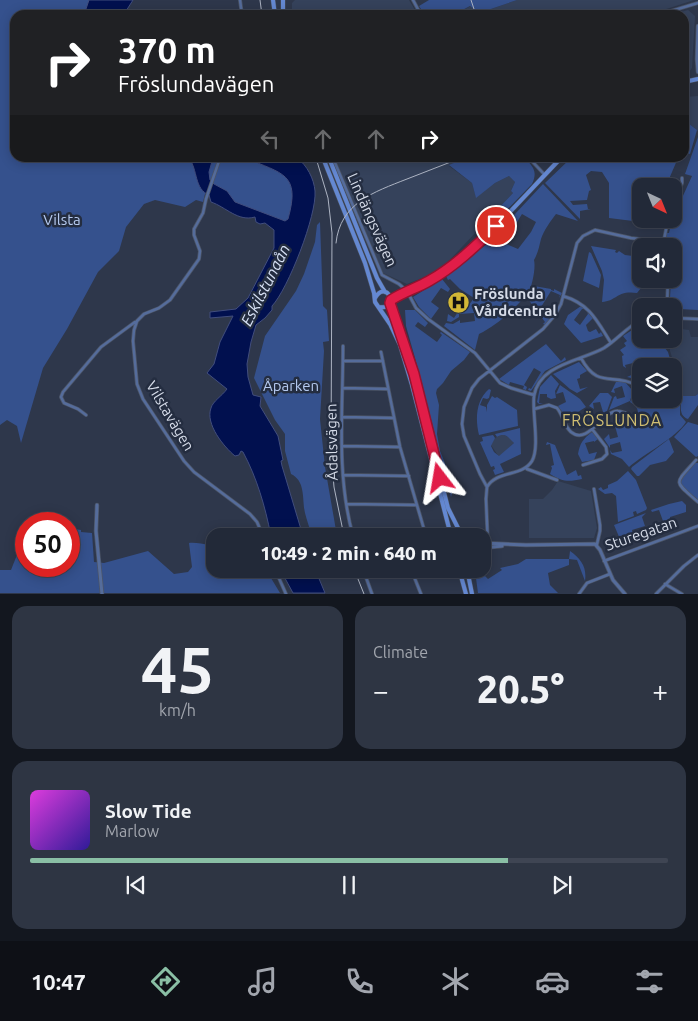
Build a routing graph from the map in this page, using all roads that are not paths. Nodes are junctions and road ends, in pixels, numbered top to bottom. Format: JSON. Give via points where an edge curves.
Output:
{"nodes":[{"id":1,"x":698,"y":3,"type":"edge"},
{"id":2,"x":675,"y":10,"type":"edge"},
{"id":3,"x":698,"y":26,"type":"edge"},
{"id":4,"x":698,"y":72,"type":"edge"},
{"id":5,"x":219,"y":162,"type":"edge"},
{"id":6,"x":325,"y":162,"type":"edge"},
{"id":7,"x":331,"y":162,"type":"edge"},
{"id":8,"x":335,"y":162,"type":"edge"},
{"id":9,"x":533,"y":162,"type":"edge"},
{"id":10,"x":557,"y":162,"type":"edge"},
{"id":11,"x":544,"y":174,"type":"junction"},
{"id":12,"x":632,"y":238,"type":"edge"},
{"id":13,"x":404,"y":292,"type":"junction"},
{"id":14,"x":387,"y":293,"type":"junction"},
{"id":15,"x":563,"y":296,"type":"junction"},
{"id":16,"x":375,"y":298,"type":"junction"},
{"id":17,"x":390,"y":302,"type":"junction"},
{"id":18,"x":379,"y":307,"type":"junction"},
{"id":19,"x":682,"y":319,"type":"edge"},
{"id":20,"x":698,"y":320,"type":"edge"},
{"id":21,"x":137,"y":321,"type":"junction"},
{"id":22,"x":632,"y":327,"type":"edge"},
{"id":23,"x":611,"y":343,"type":"junction"},
{"id":24,"x":343,"y":346,"type":"dead end"},
{"id":25,"x":381,"y":352,"type":"dead end"},
{"id":26,"x":581,"y":358,"type":"junction"},
{"id":27,"x":343,"y":361,"type":"junction"},
{"id":28,"x":383,"y":361,"type":"junction"},
{"id":29,"x":489,"y":370,"type":"junction"},
{"id":30,"x":632,"y":383,"type":"edge"},
{"id":31,"x":342,"y":388,"type":"junction"},
{"id":32,"x":388,"y":389,"type":"junction"},
{"id":33,"x":534,"y":395,"type":"junction"},
{"id":34,"x":534,"y":409,"type":"junction"},
{"id":35,"x":626,"y":413,"type":"dead end"},
{"id":36,"x":86,"y":415,"type":"dead end"},
{"id":37,"x":342,"y":417,"type":"junction"},
{"id":38,"x":394,"y":418,"type":"junction"},
{"id":39,"x":592,"y":429,"type":"junction"},
{"id":40,"x":342,"y":446,"type":"junction"},
{"id":41,"x":400,"y":447,"type":"junction"},
{"id":42,"x":696,"y":460,"type":"dead end"},
{"id":43,"x":583,"y":465,"type":"dead end"},
{"id":44,"x":527,"y":468,"type":"junction"},
{"id":45,"x":343,"y":475,"type":"junction"},
{"id":46,"x":409,"y":476,"type":"junction"},
{"id":47,"x":557,"y":480,"type":"dead end"},
{"id":48,"x":488,"y":487,"type":"junction"},
{"id":49,"x":594,"y":489,"type":"dead end"},
{"id":50,"x":698,"y":502,"type":"edge"},
{"id":51,"x":346,"y":504,"type":"junction"},
{"id":52,"x":97,"y":505,"type":"dead end"},
{"id":53,"x":418,"y":505,"type":"junction"},
{"id":54,"x":698,"y":526,"type":"edge"},
{"id":55,"x":259,"y":528,"type":"edge"},
{"id":56,"x":351,"y":528,"type":"edge"},
{"id":57,"x":424,"y":528,"type":"edge"},
{"id":58,"x":449,"y":528,"type":"edge"},
{"id":59,"x":458,"y":528,"type":"edge"},
{"id":60,"x":487,"y":528,"type":"edge"},
{"id":61,"x":597,"y":544,"type":"junction"},
{"id":62,"x":491,"y":545,"type":"edge"},
{"id":63,"x":698,"y":555,"type":"edge"},
{"id":64,"x":604,"y":561,"type":"junction"},
{"id":65,"x":610,"y":574,"type":"junction"},
{"id":66,"x":280,"y":578,"type":"edge"},
{"id":67,"x":366,"y":578,"type":"edge"},
{"id":68,"x":415,"y":578,"type":"edge"},
{"id":69,"x":462,"y":578,"type":"edge"},
{"id":70,"x":469,"y":578,"type":"edge"},
{"id":71,"x":665,"y":584,"type":"junction"},
{"id":72,"x":102,"y":594,"type":"edge"},
{"id":73,"x":286,"y":594,"type":"edge"},
{"id":74,"x":372,"y":594,"type":"edge"},
{"id":75,"x":421,"y":594,"type":"edge"},
{"id":76,"x":466,"y":594,"type":"edge"},
{"id":77,"x":472,"y":594,"type":"edge"},
{"id":78,"x":579,"y":594,"type":"edge"},
{"id":79,"x":625,"y":594,"type":"edge"},
{"id":80,"x":656,"y":594,"type":"edge"},
{"id":81,"x":682,"y":594,"type":"edge"}],
"edges":[{"from":1,"to":2,"type":"street"},
{"from":3,"to":4,"type":"street"},
{"from":5,"to":21,"type":"street","via":[[194,232],[200,251],[197,262],[170,300]]},
{"from":6,"to":16,"type":"main road","via":[[365,263]]},
{"from":7,"to":14,"type":"main road","via":[[377,278]]},
{"from":8,"to":13,"type":"street","name":"Lindängsvägen","via":[[380,272],[399,284]]},
{"from":9,"to":11,"type":"street"},
{"from":10,"to":11,"type":"main road"},
{"from":11,"to":13,"type":"main road","via":[[467,253],[430,280]]},
{"from":12,"to":15,"type":"street","via":[[594,230],[580,239],[575,247]]},
{"from":13,"to":14,"type":"main road"},
{"from":13,"to":17,"type":"main road"},
{"from":13,"to":29,"type":"street","name":"Lindängsvägen","via":[[424,316],[475,353]]},
{"from":14,"to":16,"type":"main road","via":[[378,293]]},
{"from":14,"to":17,"type":"main road"},
{"from":15,"to":23,"type":"street","via":[[579,302],[590,312]]},
{"from":15,"to":29,"type":"street","via":[[547,326]]},
{"from":16,"to":18,"type":"main road"},
{"from":17,"to":18,"type":"main road","via":[[386,307]]},
{"from":17,"to":59,"type":"main road","via":[[414,374],[448,508]]},
{"from":18,"to":58,"type":"main road","via":[[396,334],[409,373]]},
{"from":19,"to":20,"type":"street"},
{"from":21,"to":36,"type":"street","via":[[101,347],[63,392],[64,404]]},
{"from":21,"to":55,"type":"street","name":"Vilstavägen","via":[[133,341],[140,394],[184,461],[250,514]]},
{"from":22,"to":23,"type":"street"},
{"from":23,"to":26,"type":"street"},
{"from":24,"to":27,"type":"street","name":"Ådalsvägen"},
{"from":25,"to":28,"type":"street"},
{"from":26,"to":30,"type":"street","via":[[586,367],[600,378]]},
{"from":26,"to":33,"type":"street","via":[[551,370]]},
{"from":27,"to":28,"type":"street"},
{"from":27,"to":31,"type":"street","name":"Ådalsvägen"},
{"from":28,"to":32,"type":"street"},
{"from":29,"to":33,"type":"street","name":"Lindängsvägen","via":[[505,386]]},
{"from":29,"to":48,"type":"street","via":[[467,397],[462,424],[468,448]]},
{"from":31,"to":32,"type":"street"},
{"from":31,"to":37,"type":"street","name":"Ådalsvägen"},
{"from":32,"to":38,"type":"street"},
{"from":33,"to":34,"type":"street"},
{"from":34,"to":39,"type":"street","via":[[549,405],[557,408],[569,431],[575,434],[582,435]]},
{"from":34,"to":44,"type":"street","via":[[536,452]]},
{"from":35,"to":39,"type":"street","via":[[613,412]]},
{"from":37,"to":38,"type":"street"},
{"from":37,"to":40,"type":"street","name":"Ådalsvägen"},
{"from":38,"to":41,"type":"street"},
{"from":39,"to":43,"type":"street","via":[[606,447],[607,454]]},
{"from":40,"to":41,"type":"street"},
{"from":40,"to":45,"type":"street","name":"Ådalsvägen"},
{"from":41,"to":46,"type":"street"},
{"from":42,"to":50,"type":"street","via":[[679,482],[680,487]]},
{"from":44,"to":47,"type":"street"},
{"from":44,"to":48,"type":"street","via":[[498,477]]},
{"from":45,"to":46,"type":"street"},
{"from":45,"to":51,"type":"street","name":"Ådalsvägen"},
{"from":46,"to":53,"type":"street"},
{"from":48,"to":60,"type":"street"},
{"from":49,"to":61,"type":"street","via":[[600,531]]},
{"from":51,"to":53,"type":"street"},
{"from":51,"to":56,"type":"street","name":"Ådalsvägen"},
{"from":52,"to":72,"type":"street"},
{"from":53,"to":57,"type":"street"},
{"from":54,"to":64,"type":"street","name":"Sturegatan"},
{"from":61,"to":62,"type":"street","name":"Sturegatan"},
{"from":61,"to":64,"type":"street","name":"Sturegatan"},
{"from":63,"to":71,"type":"street"},
{"from":64,"to":65,"type":"street"},
{"from":65,"to":78,"type":"street","via":[[587,583]]},
{"from":65,"to":79,"type":"street"},
{"from":66,"to":73,"type":"street"},
{"from":67,"to":74,"type":"street"},
{"from":68,"to":75,"type":"street"},
{"from":69,"to":76,"type":"main road"},
{"from":70,"to":77,"type":"main road"},
{"from":71,"to":80,"type":"street"},
{"from":71,"to":81,"type":"street"}]}
